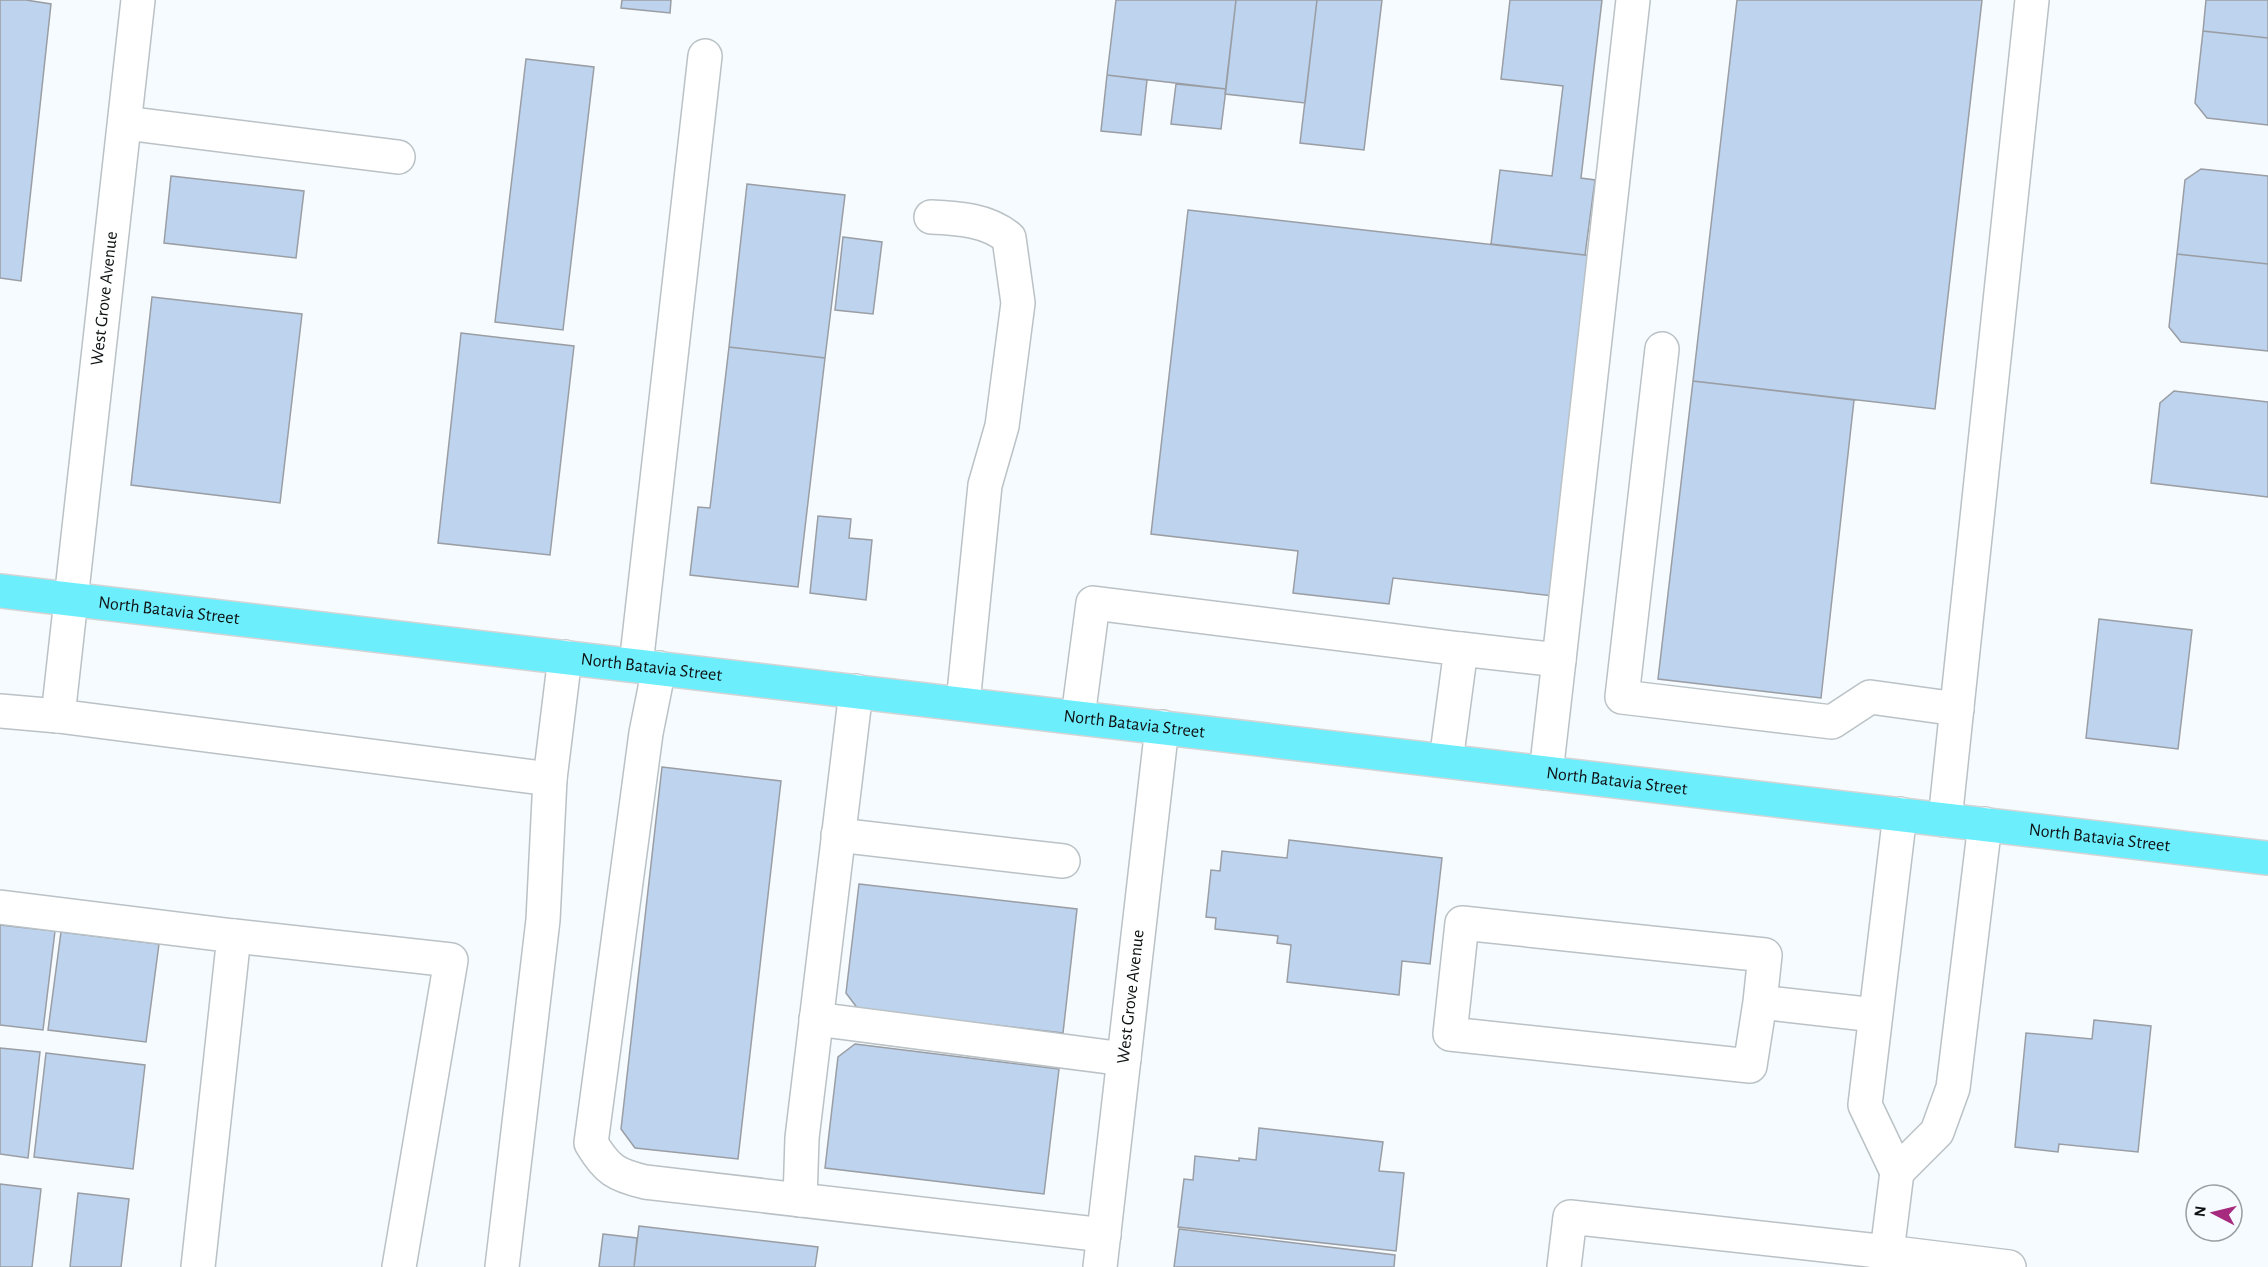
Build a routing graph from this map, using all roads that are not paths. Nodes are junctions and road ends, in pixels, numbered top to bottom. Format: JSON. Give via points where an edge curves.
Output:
{"nodes":[{"id":1,"x":138,"y":0,"type":"edge"},
{"id":2,"x":1633,"y":0,"type":"edge"},
{"id":3,"x":2032,"y":0,"type":"edge"},
{"id":4,"x":705,"y":56,"type":"dead end"},
{"id":5,"x":124,"y":123,"type":"junction"},
{"id":6,"x":398,"y":156,"type":"dead end"},
{"id":7,"x":931,"y":217,"type":"dead end"},
{"id":8,"x":1662,"y":349,"type":"dead end"},
{"id":9,"x":0,"y":591,"type":"edge"},
{"id":10,"x":72,"y":598,"type":"junction"},
{"id":11,"x":1461,"y":649,"type":"junction"},
{"id":12,"x":565,"y":657,"type":"junction"},
{"id":13,"x":1558,"y":660,"type":"junction"},
{"id":14,"x":647,"y":667,"type":"junction"},
{"id":15,"x":856,"y":691,"type":"junction"},
{"id":16,"x":963,"y":704,"type":"junction"},
{"id":17,"x":1957,"y":709,"type":"junction"},
{"id":18,"x":0,"y":711,"type":"edge"},
{"id":19,"x":58,"y":716,"type":"junction"},
{"id":20,"x":1078,"y":717,"type":"junction"},
{"id":21,"x":1162,"y":727,"type":"junction"},
{"id":22,"x":1446,"y":761,"type":"junction"},
{"id":23,"x":1546,"y":773,"type":"junction"},
{"id":24,"x":550,"y":779,"type":"junction"},
{"id":25,"x":1900,"y":814,"type":"junction"},
{"id":26,"x":1945,"y":820,"type":"junction"},
{"id":27,"x":1985,"y":824,"type":"junction"},
{"id":28,"x":838,"y":835,"type":"junction"},
{"id":29,"x":2268,"y":858,"type":"edge"},
{"id":30,"x":1063,"y":861,"type":"dead end"},
{"id":31,"x":0,"y":907,"type":"edge"},
{"id":32,"x":234,"y":936,"type":"junction"},
{"id":33,"x":1760,"y":1002,"type":"junction"},
{"id":34,"x":1875,"y":1015,"type":"junction"},
{"id":35,"x":816,"y":1019,"type":"junction"},
{"id":36,"x":1124,"y":1059,"type":"junction"},
{"id":37,"x":1897,"y":1172,"type":"junction"},
{"id":38,"x":800,"y":1200,"type":"junction"},
{"id":39,"x":1104,"y":1235,"type":"junction"},
{"id":40,"x":1886,"y":1259,"type":"edge"},
{"id":41,"x":1997,"y":1266,"type":"edge"},
{"id":42,"x":198,"y":1267,"type":"edge"},
{"id":43,"x":399,"y":1267,"type":"edge"},
{"id":44,"x":502,"y":1267,"type":"edge"},
{"id":45,"x":1100,"y":1267,"type":"edge"},
{"id":46,"x":1564,"y":1267,"type":"edge"}],
"edges":[{"from":1,"to":5,"type":"street","name":"West Grove Avenue"},
{"from":2,"to":13,"type":"street"},
{"from":3,"to":17,"type":"street"},
{"from":4,"to":14,"type":"street"},
{"from":5,"to":6,"type":"street"},
{"from":5,"to":10,"type":"street","name":"West Grove Avenue"},
{"from":7,"to":16,"type":"street","via":[[957,218],[998,228],[1009,238],[1018,303],[1002,426],[985,485]]},
{"from":8,"to":17,"type":"street","via":[[1622,697],[1832,722],[1870,697]]},
{"from":9,"to":10,"type":"main road","name":"North Batavia Street"},
{"from":10,"to":12,"type":"main road","name":"North Batavia Street"},
{"from":10,"to":19,"type":"street","name":"West Grove Avenue"},
{"from":11,"to":13,"type":"street"},
{"from":11,"to":20,"type":"street","via":[[1093,603]]},
{"from":11,"to":22,"type":"street"},
{"from":12,"to":14,"type":"main road","name":"North Batavia Street"},
{"from":12,"to":24,"type":"street"},
{"from":13,"to":23,"type":"street"},
{"from":14,"to":15,"type":"main road","name":"North Batavia Street"},
{"from":14,"to":38,"type":"street","via":[[646,733],[591,1143],[602,1161],[618,1175],[645,1182]]},
{"from":15,"to":16,"type":"main road","name":"North Batavia Street"},
{"from":15,"to":28,"type":"street"},
{"from":16,"to":20,"type":"main road","name":"North Batavia Street"},
{"from":17,"to":26,"type":"street"},
{"from":18,"to":19,"type":"street"},
{"from":19,"to":24,"type":"street"},
{"from":20,"to":21,"type":"main road","name":"North Batavia Street"},
{"from":21,"to":22,"type":"main road","name":"North Batavia Street"},
{"from":21,"to":36,"type":"street","name":"West Grove Avenue"},
{"from":22,"to":23,"type":"main road","name":"North Batavia Street"},
{"from":23,"to":25,"type":"main road","name":"North Batavia Street"},
{"from":24,"to":44,"type":"street","via":[[543,920]]},
{"from":25,"to":26,"type":"main road","name":"North Batavia Street"},
{"from":25,"to":34,"type":"street"},
{"from":26,"to":27,"type":"main road","name":"North Batavia Street"},
{"from":27,"to":29,"type":"main road","name":"North Batavia Street"},
{"from":27,"to":37,"type":"street","via":[[1953,1088],[1937,1132]]},
{"from":28,"to":30,"type":"street"},
{"from":28,"to":35,"type":"street"},
{"from":31,"to":32,"type":"street"},
{"from":32,"to":42,"type":"street"},
{"from":32,"to":43,"type":"street","via":[[451,960]]},
{"from":33,"to":33,"type":"street","via":[[1750,1066],[1450,1034],[1462,923],[1765,955]]},
{"from":33,"to":34,"type":"street"},
{"from":34,"to":37,"type":"street","via":[[1865,1105]]},
{"from":35,"to":36,"type":"street"},
{"from":35,"to":38,"type":"street","via":[[802,1138]]},
{"from":36,"to":39,"type":"street","name":"West Grove Avenue"},
{"from":37,"to":40,"type":"street"},
{"from":38,"to":39,"type":"street"},
{"from":39,"to":45,"type":"street","name":"West Grove Avenue"},
{"from":40,"to":41,"type":"street"},
{"from":40,"to":46,"type":"street","via":[[1570,1217]]}]}
